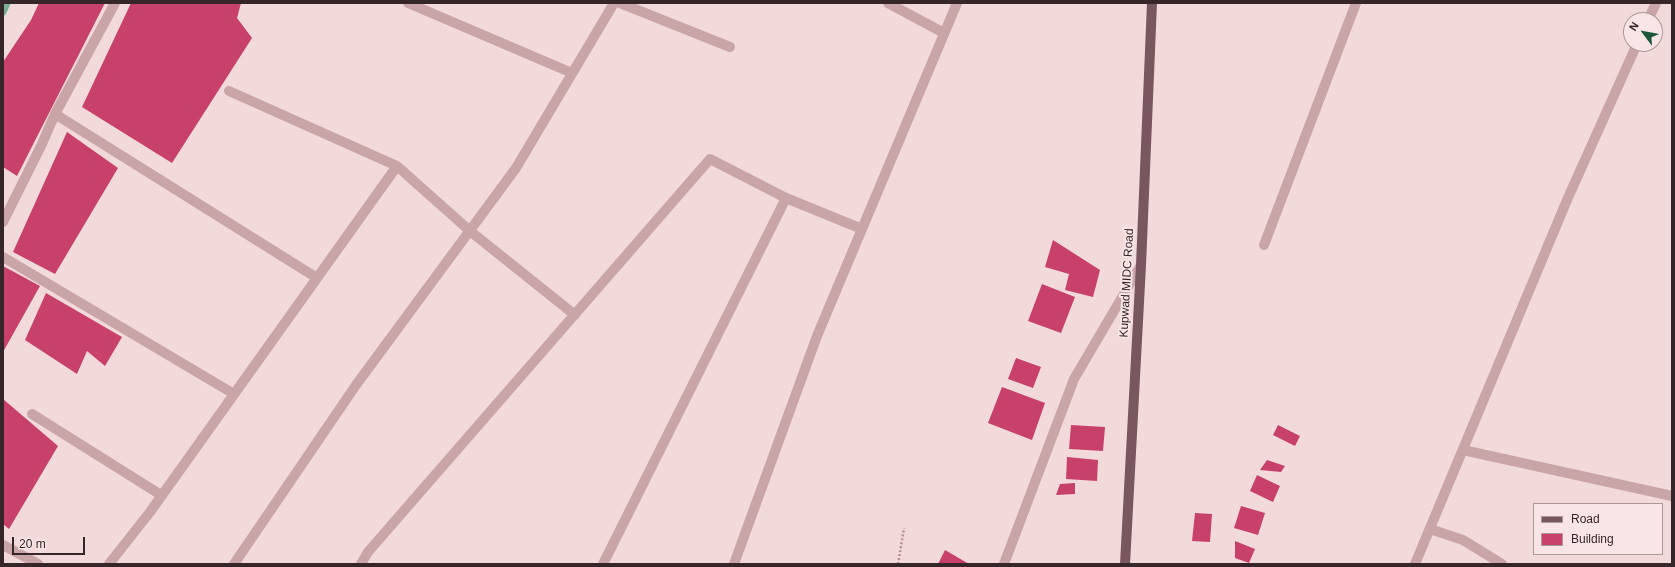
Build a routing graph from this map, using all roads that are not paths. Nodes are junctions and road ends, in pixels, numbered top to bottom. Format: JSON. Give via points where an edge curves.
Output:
{"nodes":[{"id":1,"x":115,"y":3,"type":"edge"},
{"id":2,"x":408,"y":3,"type":"edge"},
{"id":3,"x":614,"y":3,"type":"edge"},
{"id":4,"x":620,"y":3,"type":"edge"},
{"id":5,"x":888,"y":3,"type":"edge"},
{"id":6,"x":957,"y":3,"type":"edge"},
{"id":7,"x":1152,"y":3,"type":"edge"},
{"id":8,"x":1356,"y":3,"type":"edge"},
{"id":9,"x":944,"y":33,"type":"junction"},
{"id":10,"x":730,"y":47,"type":"dead end"},
{"id":11,"x":1633,"y":52,"type":"edge"},
{"id":12,"x":572,"y":73,"type":"junction"},
{"id":13,"x":229,"y":90,"type":"dead end"},
{"id":14,"x":55,"y":114,"type":"junction"},
{"id":15,"x":397,"y":166,"type":"junction"},
{"id":16,"x":786,"y":198,"type":"junction"},
{"id":17,"x":3,"y":222,"type":"edge"},
{"id":18,"x":862,"y":229,"type":"junction"},
{"id":19,"x":470,"y":231,"type":"junction"},
{"id":20,"x":1264,"y":245,"type":"dead end"},
{"id":21,"x":3,"y":256,"type":"edge"},
{"id":22,"x":1141,"y":265,"type":"junction"},
{"id":23,"x":317,"y":278,"type":"junction"},
{"id":24,"x":575,"y":315,"type":"junction"},
{"id":25,"x":234,"y":394,"type":"junction"},
{"id":26,"x":32,"y":414,"type":"dead end"},
{"id":27,"x":1463,"y":450,"type":"junction"},
{"id":28,"x":162,"y":495,"type":"junction"},
{"id":29,"x":1672,"y":496,"type":"edge"},
{"id":30,"x":1430,"y":529,"type":"junction"},
{"id":31,"x":3,"y":545,"type":"edge"},
{"id":32,"x":38,"y":564,"type":"edge"},
{"id":33,"x":109,"y":564,"type":"edge"},
{"id":34,"x":234,"y":564,"type":"edge"},
{"id":35,"x":361,"y":564,"type":"edge"},
{"id":36,"x":603,"y":564,"type":"edge"},
{"id":37,"x":734,"y":564,"type":"edge"},
{"id":38,"x":1004,"y":564,"type":"edge"},
{"id":39,"x":1125,"y":564,"type":"edge"},
{"id":40,"x":1415,"y":564,"type":"edge"},
{"id":41,"x":1502,"y":564,"type":"edge"}],
"edges":[{"from":1,"to":14,"type":"street"},
{"from":2,"to":12,"type":"street"},
{"from":3,"to":12,"type":"street"},
{"from":4,"to":10,"type":"street"},
{"from":5,"to":9,"type":"street"},
{"from":6,"to":9,"type":"street"},
{"from":7,"to":22,"type":"main road","name":"Kupwad MIDC Road"},
{"from":8,"to":20,"type":"street"},
{"from":9,"to":18,"type":"street"},
{"from":11,"to":27,"type":"street","via":[[1567,200]]},
{"from":12,"to":19,"type":"street","via":[[516,168]]},
{"from":13,"to":15,"type":"street"},
{"from":14,"to":17,"type":"street"},
{"from":14,"to":23,"type":"street"},
{"from":15,"to":19,"type":"street"},
{"from":15,"to":23,"type":"street"},
{"from":16,"to":18,"type":"street"},
{"from":16,"to":24,"type":"street","via":[[710,159]]},
{"from":16,"to":36,"type":"street"},
{"from":18,"to":37,"type":"street","via":[[817,336]]},
{"from":19,"to":24,"type":"street"},
{"from":19,"to":34,"type":"street","via":[[356,385]]},
{"from":21,"to":25,"type":"street"},
{"from":22,"to":38,"type":"street","via":[[1074,379]]},
{"from":22,"to":39,"type":"main road","name":"Kupwad MIDC Road"},
{"from":23,"to":25,"type":"street"},
{"from":24,"to":35,"type":"street","via":[[368,552]]},
{"from":25,"to":28,"type":"street"},
{"from":26,"to":28,"type":"street"},
{"from":27,"to":29,"type":"street"},
{"from":27,"to":30,"type":"street"},
{"from":28,"to":33,"type":"street"},
{"from":30,"to":40,"type":"street"},
{"from":30,"to":41,"type":"street","via":[[1463,540]]},
{"from":31,"to":32,"type":"street"}]}
